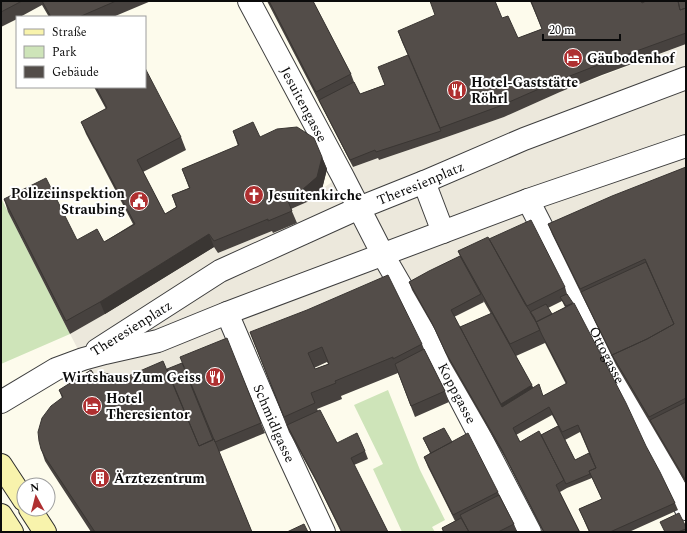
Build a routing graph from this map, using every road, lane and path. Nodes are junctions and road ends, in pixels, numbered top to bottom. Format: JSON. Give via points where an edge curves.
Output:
{"nodes":[{"id":1,"x":249,"y":1,"type":"edge"},
{"id":2,"x":686,"y":78,"type":"edge"},
{"id":3,"x":686,"y":146,"type":"edge"},
{"id":4,"x":424,"y":182,"type":"junction"},
{"id":5,"x":528,"y":200,"type":"junction"},
{"id":6,"x":360,"y":208,"type":"junction"},
{"id":7,"x":443,"y":232,"type":"junction"},
{"id":8,"x":383,"y":255,"type":"junction"},
{"id":9,"x":227,"y":313,"type":"junction"},
{"id":10,"x":83,"y":359,"type":"junction"},
{"id":11,"x":1,"y":402,"type":"edge"},
{"id":12,"x":1,"y":466,"type":"edge"},
{"id":13,"x":16,"y":488,"type":"edge"},
{"id":14,"x":686,"y":509,"type":"edge"},
{"id":15,"x":1,"y":515,"type":"edge"},
{"id":16,"x":35,"y":517,"type":"edge"},
{"id":17,"x":12,"y":532,"type":"edge"},
{"id":18,"x":45,"y":532,"type":"edge"},
{"id":19,"x":324,"y":532,"type":"edge"},
{"id":20,"x":530,"y":532,"type":"edge"}],
"edges":[{"from":1,"to":6,"type":"street","name":"Jesuitengasse"},
{"from":2,"to":4,"type":"street","name":"Theresienplatz","via":[[524,139]]},
{"from":3,"to":5,"type":"street","name":"Theresienplatz"},
{"from":4,"to":6,"type":"street","name":"Theresienplatz"},
{"from":4,"to":7,"type":"street"},
{"from":5,"to":7,"type":"street","name":"Theresienplatz"},
{"from":5,"to":14,"type":"street","name":"Ottogasse"},
{"from":6,"to":8,"type":"street","name":"Jesuitengasse"},
{"from":6,"to":10,"type":"street","name":"Theresienplatz","via":[[220,271]]},
{"from":7,"to":8,"type":"street","name":"Theresienplatz"},
{"from":8,"to":9,"type":"street","name":"Theresienplatz"},
{"from":8,"to":20,"type":"street","name":"Koppgasse"},
{"from":9,"to":10,"type":"street","name":"Theresienplatz","via":[[158,342]]},
{"from":9,"to":19,"type":"street","name":"Schmidlgasse"},
{"from":10,"to":11,"type":"street","name":"Theresienplatz","via":[[56,369]]},
{"from":12,"to":13,"type":"main road"},
{"from":15,"to":17,"type":"main road"},
{"from":16,"to":18,"type":"main road"}]}
